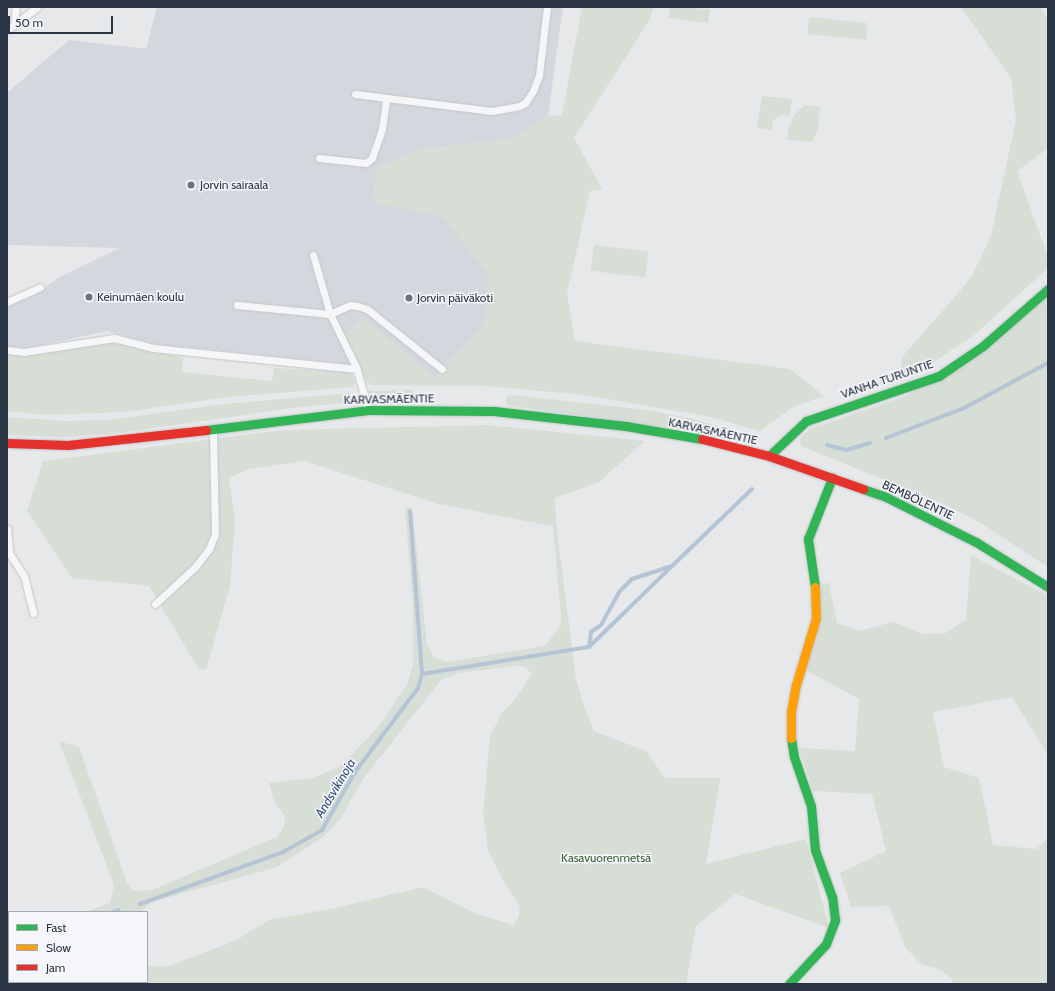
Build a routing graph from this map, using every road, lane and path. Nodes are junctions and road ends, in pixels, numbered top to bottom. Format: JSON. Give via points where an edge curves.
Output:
{"nodes":[{"id":1,"x":16,"y":7,"type":"edge"},
{"id":2,"x":37,"y":7,"type":"edge"},
{"id":3,"x":547,"y":7,"type":"edge"},
{"id":4,"x":14,"y":25,"type":"junction"},
{"id":5,"x":7,"y":30,"type":"edge"},
{"id":6,"x":355,"y":94,"type":"dead end"},
{"id":7,"x":386,"y":99,"type":"junction"},
{"id":8,"x":319,"y":158,"type":"dead end"},
{"id":9,"x":313,"y":255,"type":"dead end"},
{"id":10,"x":40,"y":287,"type":"dead end"},
{"id":11,"x":1048,"y":289,"type":"edge"},
{"id":12,"x":7,"y":302,"type":"edge"},
{"id":13,"x":237,"y":305,"type":"dead end"},
{"id":14,"x":330,"y":314,"type":"junction"},
{"id":15,"x":7,"y":350,"type":"edge"},
{"id":16,"x":356,"y":369,"type":"junction"},
{"id":17,"x":442,"y":369,"type":"dead end"},
{"id":18,"x":368,"y":410,"type":"junction"},
{"id":19,"x":212,"y":427,"type":"junction"},
{"id":20,"x":7,"y":443,"type":"edge"},
{"id":21,"x":769,"y":456,"type":"junction"},
{"id":22,"x":832,"y":478,"type":"junction"},
{"id":23,"x":7,"y":529,"type":"edge"},
{"id":24,"x":1048,"y":587,"type":"edge"},
{"id":25,"x":155,"y":604,"type":"dead end"},
{"id":26,"x":33,"y":614,"type":"dead end"},
{"id":27,"x":789,"y":984,"type":"edge"}],
"edges":[{"from":1,"to":4,"type":"lane"},
{"from":2,"to":4,"type":"lane"},
{"from":3,"to":7,"type":"lane","via":[[539,75],[525,103],[492,111]]},
{"from":4,"to":5,"type":"lane"},
{"from":6,"to":7,"type":"lane"},
{"from":7,"to":8,"type":"lane","via":[[382,129],[372,158],[366,163]]},
{"from":9,"to":14,"type":"lane"},
{"from":10,"to":12,"type":"lane"},
{"from":11,"to":21,"type":"main road","name":"VANHA TURUNTIE","via":[[983,346],[939,376],[806,421]]},
{"from":13,"to":14,"type":"lane"},
{"from":14,"to":16,"type":"lane"},
{"from":14,"to":17,"type":"lane","via":[[350,305],[367,309]]},
{"from":15,"to":16,"type":"lane","via":[[24,352],[114,338],[160,349]]},
{"from":16,"to":18,"type":"lane"},
{"from":18,"to":19,"type":"main road","name":"KARVASMÄENTIE"},
{"from":18,"to":21,"type":"main road","name":"KARVASMÄENTIE","via":[[494,411],[626,426],[716,441]]},
{"from":19,"to":20,"type":"main road","name":"KARVASMÄENTIE","via":[[68,445]]},
{"from":19,"to":25,"type":"lane","via":[[214,534],[209,549],[195,567]]},
{"from":21,"to":22,"type":"main road","name":"BEMBÖLENTIE"},
{"from":22,"to":24,"type":"main road","name":"BEMBÖLENTIE","via":[[928,516],[976,542]]},
{"from":22,"to":27,"type":"main road","via":[[808,538],[817,603],[816,618],[796,685],[790,734],[794,756],[812,806],[815,850],[832,896],[835,920],[826,944]]},
{"from":23,"to":26,"type":"lane","via":[[9,553],[24,576]]}]}
